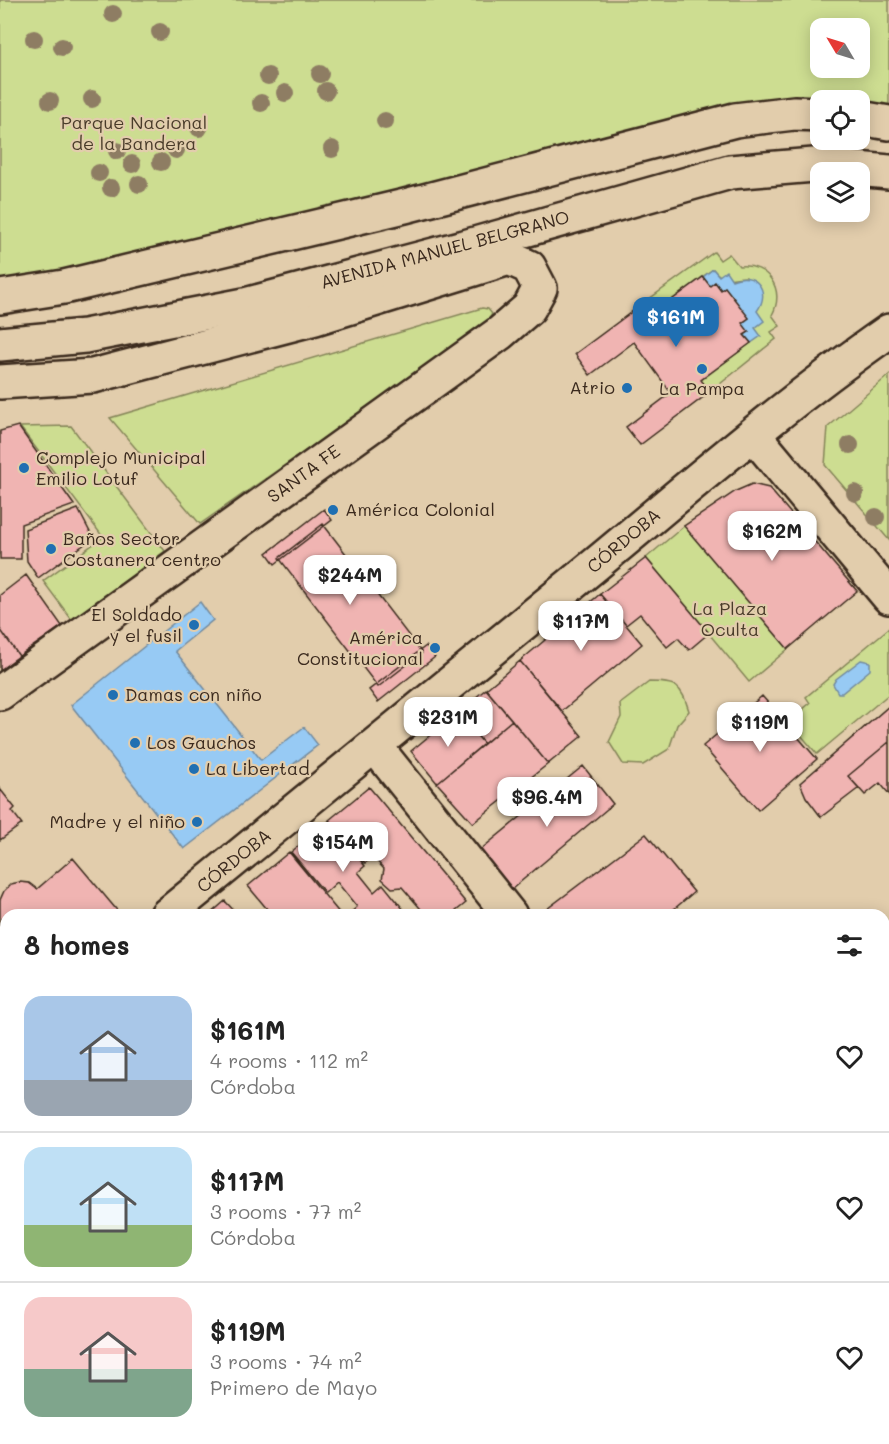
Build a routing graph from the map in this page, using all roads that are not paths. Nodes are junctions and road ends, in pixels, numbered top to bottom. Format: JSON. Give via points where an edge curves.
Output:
{"nodes":[{"id":1,"x":810,"y":114,"type":"edge"},
{"id":2,"x":870,"y":120,"type":"edge"},
{"id":3,"x":889,"y":123,"type":"edge"},
{"id":4,"x":889,"y":172,"type":"edge"},
{"id":5,"x":484,"y":266,"type":"joint"},
{"id":6,"x":0,"y":297,"type":"edge"},
{"id":7,"x":889,"y":331,"type":"edge"},
{"id":8,"x":32,"y":341,"type":"junction"},
{"id":9,"x":0,"y":344,"type":"edge"},
{"id":10,"x":15,"y":382,"type":"edge"},
{"id":11,"x":753,"y":434,"type":"junction"},
{"id":12,"x":889,"y":597,"type":"edge"},
{"id":13,"x":0,"y":693,"type":"edge"},
{"id":14,"x":375,"y":746,"type":"junction"},
{"id":15,"x":174,"y":909,"type":"edge"},
{"id":16,"x":505,"y":909,"type":"edge"}],
"edges":[{"from":1,"to":6,"type":"street","via":[[735,120],[405,206],[64,287]]},
{"from":2,"to":3,"type":"street"},
{"from":4,"to":8,"type":"street","name":"AVENIDA MANUEL BELGRANO","via":[[814,165],[730,172],[245,305],[85,336]]},
{"from":5,"to":10,"type":"street","name":"AVENIDA MANUEL BELGRANO","via":[[315,318],[93,376]]},
{"from":5,"to":13,"type":"street","name":"SANTA FE","via":[[509,258],[529,267],[540,288],[529,308],[501,333]]},
{"from":7,"to":11,"type":"street","name":"CÓRDOBA"},
{"from":8,"to":9,"type":"street","name":"AVENIDA MANUEL BELGRANO"},
{"from":8,"to":10,"type":"street"},
{"from":11,"to":12,"type":"street"},
{"from":11,"to":14,"type":"street","name":"CÓRDOBA"},
{"from":14,"to":15,"type":"street","name":"CÓRDOBA"},
{"from":14,"to":16,"type":"street"}]}
